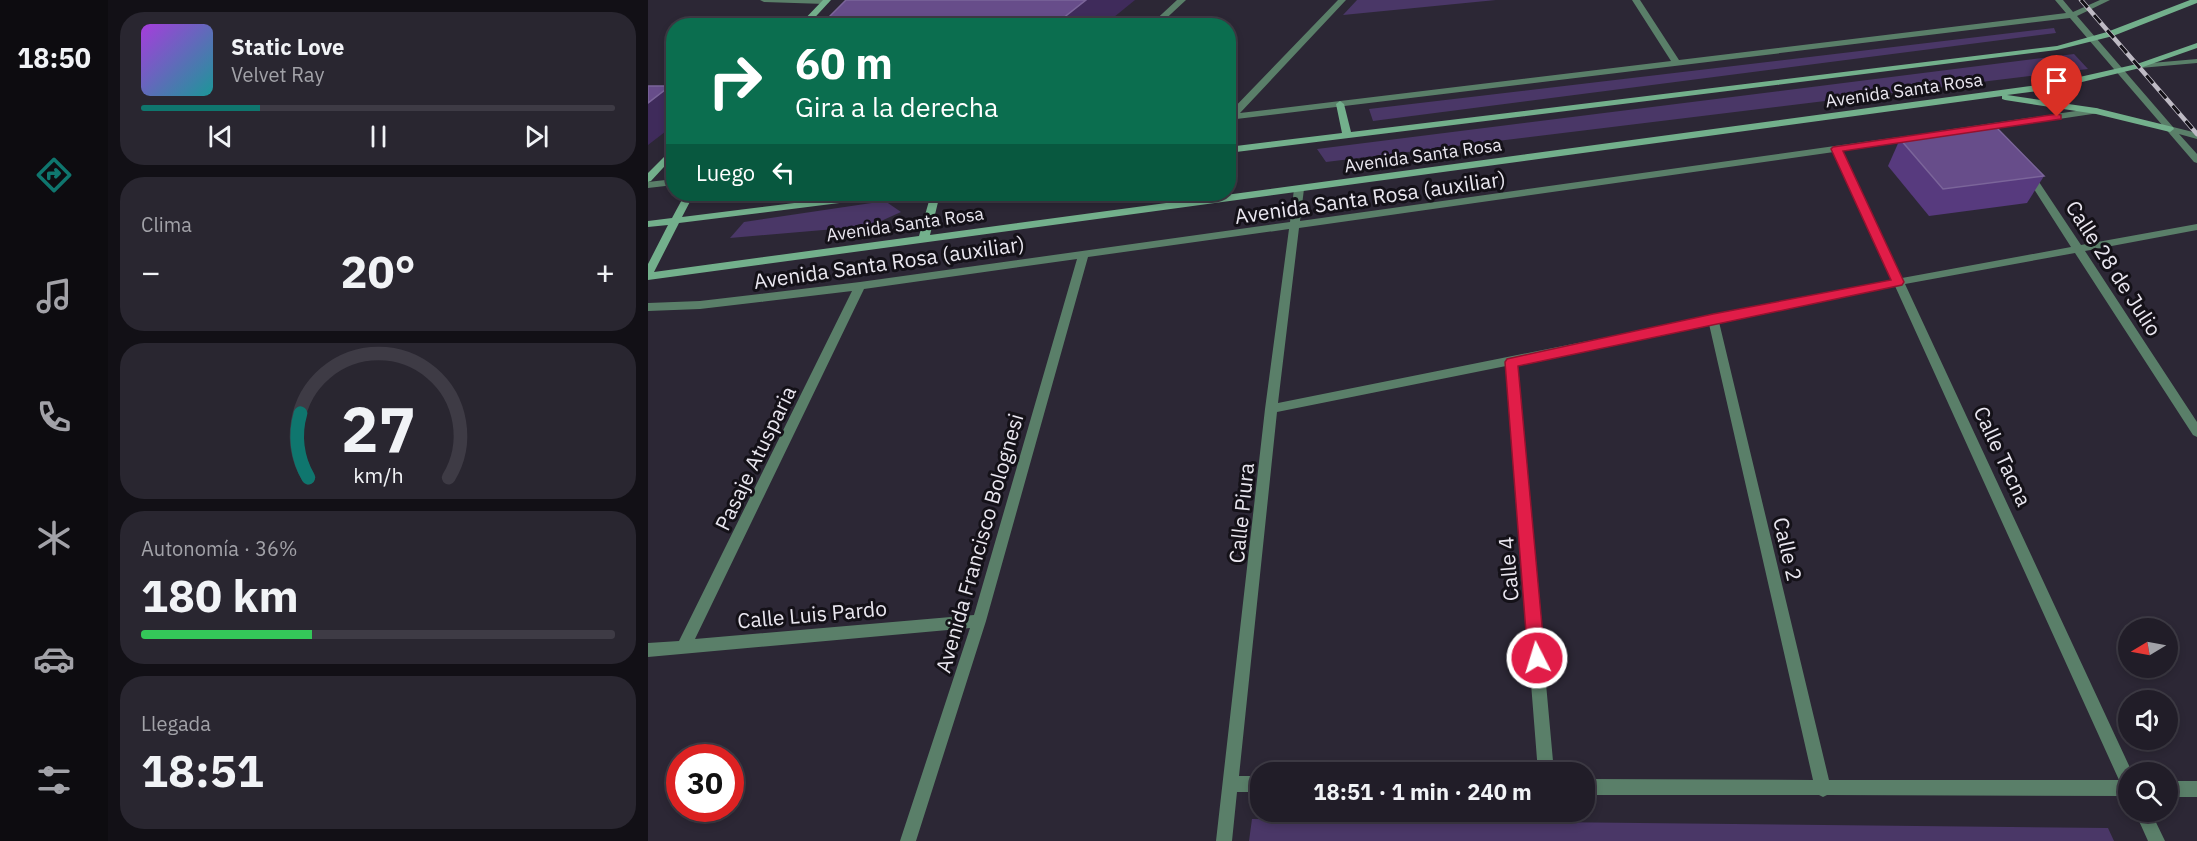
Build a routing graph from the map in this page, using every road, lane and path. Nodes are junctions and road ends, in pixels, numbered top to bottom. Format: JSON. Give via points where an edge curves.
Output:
{"nodes":[{"id":1,"x":764,"y":0,"type":"edge"},
{"id":2,"x":1182,"y":0,"type":"edge"},
{"id":3,"x":1342,"y":0,"type":"edge"},
{"id":4,"x":1636,"y":0,"type":"edge"},
{"id":5,"x":2059,"y":0,"type":"edge"},
{"id":6,"x":2106,"y":0,"type":"edge"},
{"id":7,"x":2197,"y":0,"type":"edge"},
{"id":8,"x":826,"y":1,"type":"edge"},
{"id":9,"x":2072,"y":15,"type":"junction"},
{"id":10,"x":810,"y":18,"type":"edge"},
{"id":11,"x":1162,"y":18,"type":"edge"},
{"id":12,"x":2093,"y":39,"type":"junction"},
{"id":13,"x":2197,"y":45,"type":"edge"},
{"id":14,"x":2197,"y":61,"type":"edge"},
{"id":15,"x":1676,"y":62,"type":"junction"},
{"id":16,"x":2140,"y":66,"type":"junction"},
{"id":17,"x":2121,"y":72,"type":"junction"},
{"id":18,"x":1989,"y":95,"type":"junction"},
{"id":19,"x":1340,"y":104,"type":"junction"},
{"id":20,"x":1236,"y":111,"type":"edge"},
{"id":21,"x":2096,"y":111,"type":"junction"},
{"id":22,"x":1236,"y":116,"type":"edge"},
{"id":23,"x":2170,"y":129,"type":"junction"},
{"id":24,"x":1347,"y":135,"type":"junction"},
{"id":25,"x":2197,"y":136,"type":"edge"},
{"id":26,"x":1236,"y":149,"type":"edge"},
{"id":27,"x":1837,"y":149,"type":"junction"},
{"id":28,"x":666,"y":159,"type":"edge"},
{"id":29,"x":2197,"y":160,"type":"edge"},
{"id":30,"x":2023,"y":164,"type":"edge"},
{"id":31,"x":648,"y":179,"type":"edge"},
{"id":32,"x":666,"y":183,"type":"edge"},
{"id":33,"x":648,"y":185,"type":"edge"},
{"id":34,"x":1299,"y":189,"type":"junction"},
{"id":35,"x":1236,"y":197,"type":"edge"},
{"id":36,"x":686,"y":201,"type":"edge"},
{"id":37,"x":830,"y":201,"type":"edge"},
{"id":38,"x":933,"y":201,"type":"edge"},
{"id":39,"x":1207,"y":201,"type":"edge"},
{"id":40,"x":676,"y":220,"type":"junction"},
{"id":41,"x":648,"y":224,"type":"edge"},
{"id":42,"x":1294,"y":226,"type":"junction"},
{"id":43,"x":2197,"y":227,"type":"edge"},
{"id":44,"x":924,"y":238,"type":"junction"},
{"id":45,"x":2080,"y":250,"type":"junction"},
{"id":46,"x":1084,"y":254,"type":"junction"},
{"id":47,"x":648,"y":275,"type":"edge"},
{"id":48,"x":1898,"y":282,"type":"junction"},
{"id":49,"x":860,"y":286,"type":"junction"},
{"id":50,"x":648,"y":307,"type":"edge"},
{"id":51,"x":1713,"y":319,"type":"junction"},
{"id":52,"x":1511,"y":362,"type":"junction"},
{"id":53,"x":1271,"y":409,"type":"junction"},
{"id":54,"x":2197,"y":432,"type":"edge"},
{"id":55,"x":979,"y":621,"type":"junction"},
{"id":56,"x":684,"y":646,"type":"junction"},
{"id":57,"x":648,"y":650,"type":"edge"},
{"id":58,"x":1545,"y":762,"type":"edge"},
{"id":59,"x":2119,"y":762,"type":"edge"},
{"id":60,"x":1232,"y":784,"type":"junction"},
{"id":61,"x":1250,"y":784,"type":"edge"},
{"id":62,"x":1595,"y":787,"type":"edge"},
{"id":63,"x":2118,"y":788,"type":"edge"},
{"id":64,"x":1822,"y":789,"type":"junction"},
{"id":65,"x":2178,"y":789,"type":"edge"},
{"id":66,"x":2197,"y":789,"type":"edge"},
{"id":67,"x":2148,"y":822,"type":"edge"},
{"id":68,"x":908,"y":841,"type":"edge"},
{"id":69,"x":1224,"y":841,"type":"edge"},
{"id":70,"x":2157,"y":841,"type":"edge"}],
"edges":[{"from":1,"to":8,"type":"street"},
{"from":2,"to":11,"type":"street"},
{"from":3,"to":20,"type":"street"},
{"from":4,"to":15,"type":"street"},
{"from":5,"to":9,"type":"street"},
{"from":6,"to":9,"type":"street"},
{"from":7,"to":12,"type":"main road","name":"Avenida Santa Rosa"},
{"from":8,"to":10,"type":"main road"},
{"from":9,"to":12,"type":"street"},
{"from":9,"to":15,"type":"street"},
{"from":12,"to":17,"type":"street"},
{"from":12,"to":24,"type":"main road","name":"Avenida Santa Rosa","via":[[2012,55]]},
{"from":13,"to":16,"type":"main road","name":"Avenida Santa Rosa"},
{"from":14,"to":16,"type":"street"},
{"from":15,"to":19,"type":"street"},
{"from":16,"to":17,"type":"main road","name":"Avenida Santa Rosa"},
{"from":17,"to":18,"type":"main road","name":"Avenida Santa Rosa"},
{"from":17,"to":23,"type":"street"},
{"from":18,"to":21,"type":"main road"},
{"from":18,"to":34,"type":"main road","name":"Avenida Santa Rosa"},
{"from":19,"to":22,"type":"street"},
{"from":19,"to":24,"type":"main road"},
{"from":21,"to":23,"type":"main road"},
{"from":21,"to":27,"type":"street","name":"Avenida Santa Rosa (auxiliar)","via":[[2002,131]]},
{"from":23,"to":25,"type":"street"},
{"from":23,"to":29,"type":"street"},
{"from":24,"to":26,"type":"main road","name":"Avenida Santa Rosa"},
{"from":27,"to":42,"type":"street","name":"Avenida Santa Rosa (auxiliar)"},
{"from":27,"to":48,"type":"street","name":"Calle Tacna"},
{"from":28,"to":31,"type":"main road"},
{"from":30,"to":45,"type":"street","name":"Calle 28 de Julio"},
{"from":32,"to":33,"type":"street"},
{"from":34,"to":35,"type":"main road","name":"Avenida Santa Rosa"},
{"from":34,"to":42,"type":"street","name":"Calle Piura"},
{"from":36,"to":40,"type":"main road"},
{"from":37,"to":40,"type":"main road","name":"Avenida Santa Rosa"},
{"from":38,"to":44,"type":"main road"},
{"from":39,"to":44,"type":"main road","name":"Avenida Santa Rosa"},
{"from":40,"to":41,"type":"main road","name":"Avenida Santa Rosa"},
{"from":40,"to":47,"type":"main road"},
{"from":42,"to":46,"type":"street","name":"Avenida Santa Rosa (auxiliar)"},
{"from":42,"to":53,"type":"street","name":"Calle Piura"},
{"from":43,"to":45,"type":"street"},
{"from":44,"to":47,"type":"main road","name":"Avenida Santa Rosa"},
{"from":45,"to":48,"type":"street"},
{"from":45,"to":54,"type":"street","name":"Calle 28 de Julio"},
{"from":46,"to":49,"type":"street","name":"Avenida Santa Rosa (auxiliar)"},
{"from":46,"to":55,"type":"street","name":"Avenida Francisco Bolognesi"},
{"from":48,"to":51,"type":"street"},
{"from":48,"to":59,"type":"street","name":"Calle Tacna"},
{"from":49,"to":50,"type":"street","name":"Avenida Santa Rosa (auxiliar)","via":[[700,305]]},
{"from":49,"to":56,"type":"street","name":"Pasaje Atusparia"},
{"from":51,"to":52,"type":"street"},
{"from":51,"to":64,"type":"street","name":"Calle 2"},
{"from":52,"to":53,"type":"street"},
{"from":52,"to":58,"type":"street","name":"Calle 4"},
{"from":53,"to":60,"type":"street","name":"Calle Piura"},
{"from":55,"to":56,"type":"street","name":"Calle Luis Pardo"},
{"from":55,"to":68,"type":"street","name":"Avenida Francisco Bolognesi"},
{"from":56,"to":57,"type":"street","name":"Calle Luis Pardo"},
{"from":60,"to":61,"type":"street"},
{"from":60,"to":69,"type":"street","name":"Calle Piura"},
{"from":62,"to":64,"type":"street"},
{"from":63,"to":64,"type":"street"},
{"from":65,"to":66,"type":"street"},
{"from":67,"to":70,"type":"street"}]}
